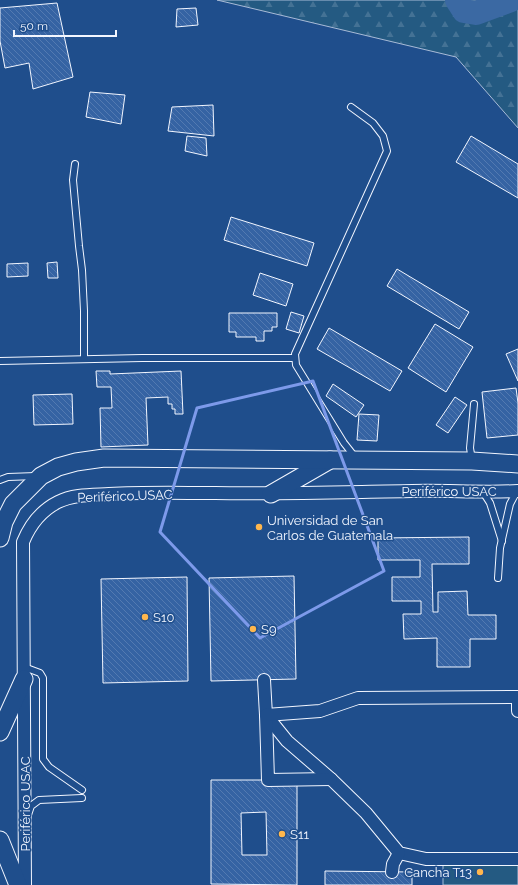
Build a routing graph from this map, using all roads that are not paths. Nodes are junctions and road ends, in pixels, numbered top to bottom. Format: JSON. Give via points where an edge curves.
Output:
{"nodes":[{"id":1,"x":351,"y":107,"type":"dead end"},
{"id":2,"x":74,"y":164,"type":"dead end"},
{"id":3,"x":295,"y":358,"type":"junction"},
{"id":4,"x":84,"y":359,"type":"junction"},
{"id":5,"x":0,"y":361,"type":"edge"},
{"id":6,"x":474,"y":404,"type":"dead end"},
{"id":7,"x":330,"y":460,"type":"junction"},
{"id":8,"x":357,"y":461,"type":"junction"},
{"id":9,"x":472,"y":461,"type":"junction"},
{"id":10,"x":490,"y":462,"type":"junction"},
{"id":11,"x":518,"y":464,"type":"edge"},
{"id":12,"x":41,"y":476,"type":"junction"},
{"id":13,"x":0,"y":480,"type":"edge"},
{"id":14,"x":518,"y":485,"type":"edge"},
{"id":15,"x":483,"y":492,"type":"junction"},
{"id":16,"x":271,"y":494,"type":"junction"},
{"id":17,"x":0,"y":538,"type":"edge"},
{"id":18,"x":502,"y":541,"type":"junction"},
{"id":19,"x":498,"y":578,"type":"dead end"},
{"id":20,"x":24,"y":673,"type":"junction"},
{"id":21,"x":264,"y":680,"type":"dead end"},
{"id":22,"x":518,"y":711,"type":"edge"},
{"id":23,"x":266,"y":715,"type":"junction"},
{"id":24,"x":0,"y":732,"type":"edge"},
{"id":25,"x":331,"y":779,"type":"junction"},
{"id":26,"x":82,"y":790,"type":"dead end"},
{"id":27,"x":82,"y":798,"type":"dead end"},
{"id":28,"x":25,"y":822,"type":"junction"},
{"id":29,"x":0,"y":840,"type":"edge"},
{"id":30,"x":399,"y":853,"type":"junction"},
{"id":31,"x":518,"y":859,"type":"edge"},
{"id":32,"x":392,"y":872,"type":"dead end"},
{"id":33,"x":18,"y":885,"type":"edge"},
{"id":34,"x":25,"y":885,"type":"edge"}],
"edges":[{"from":1,"to":3,"type":"lane","via":[[373,123],[383,136],[387,151]]},
{"from":2,"to":4,"type":"lane","via":[[73,180],[82,270]]},
{"from":3,"to":4,"type":"lane"},
{"from":3,"to":8,"type":"lane","via":[[296,365]]},
{"from":4,"to":5,"type":"lane"},
{"from":6,"to":9,"type":"lane","via":[[470,448]]},
{"from":7,"to":8,"type":"street"},
{"from":7,"to":12,"type":"street","via":[[104,458],[58,467]]},
{"from":7,"to":16,"type":"street"},
{"from":8,"to":9,"type":"street"},
{"from":9,"to":10,"type":"street"},
{"from":10,"to":11,"type":"street"},
{"from":10,"to":14,"type":"street","via":[[514,472]]},
{"from":12,"to":13,"type":"lane","via":[[8,477]]},
{"from":12,"to":17,"type":"street","via":[[13,504]]},
{"from":14,"to":15,"type":"street","name":"Periférico USAC"},
{"from":14,"to":18,"type":"lane","via":[[510,504]]},
{"from":15,"to":16,"type":"street","name":"Periférico USAC"},
{"from":15,"to":18,"type":"lane","via":[[490,503]]},
{"from":16,"to":20,"type":"street","name":"Periférico USAC","via":[[90,495],[59,501],[50,507],[36,520],[23,542]]},
{"from":18,"to":19,"type":"lane"},
{"from":20,"to":24,"type":"street"},
{"from":20,"to":26,"type":"lane","via":[[40,673],[43,678],[43,759],[49,767]]},
{"from":20,"to":28,"type":"street","name":"Periférico USAC"},
{"from":21,"to":23,"type":"street"},
{"from":22,"to":23,"type":"street","via":[[518,697],[358,698],[320,711]]},
{"from":23,"to":25,"type":"street","via":[[287,741]]},
{"from":23,"to":25,"type":"street","via":[[268,780]]},
{"from":25,"to":30,"type":"street","via":[[366,813]]},
{"from":27,"to":28,"type":"lane","via":[[39,800],[31,806]]},
{"from":28,"to":34,"type":"street","name":"Periférico USAC"},
{"from":29,"to":33,"type":"street"},
{"from":30,"to":31,"type":"street","via":[[426,859]]},
{"from":30,"to":32,"type":"street"}]}
